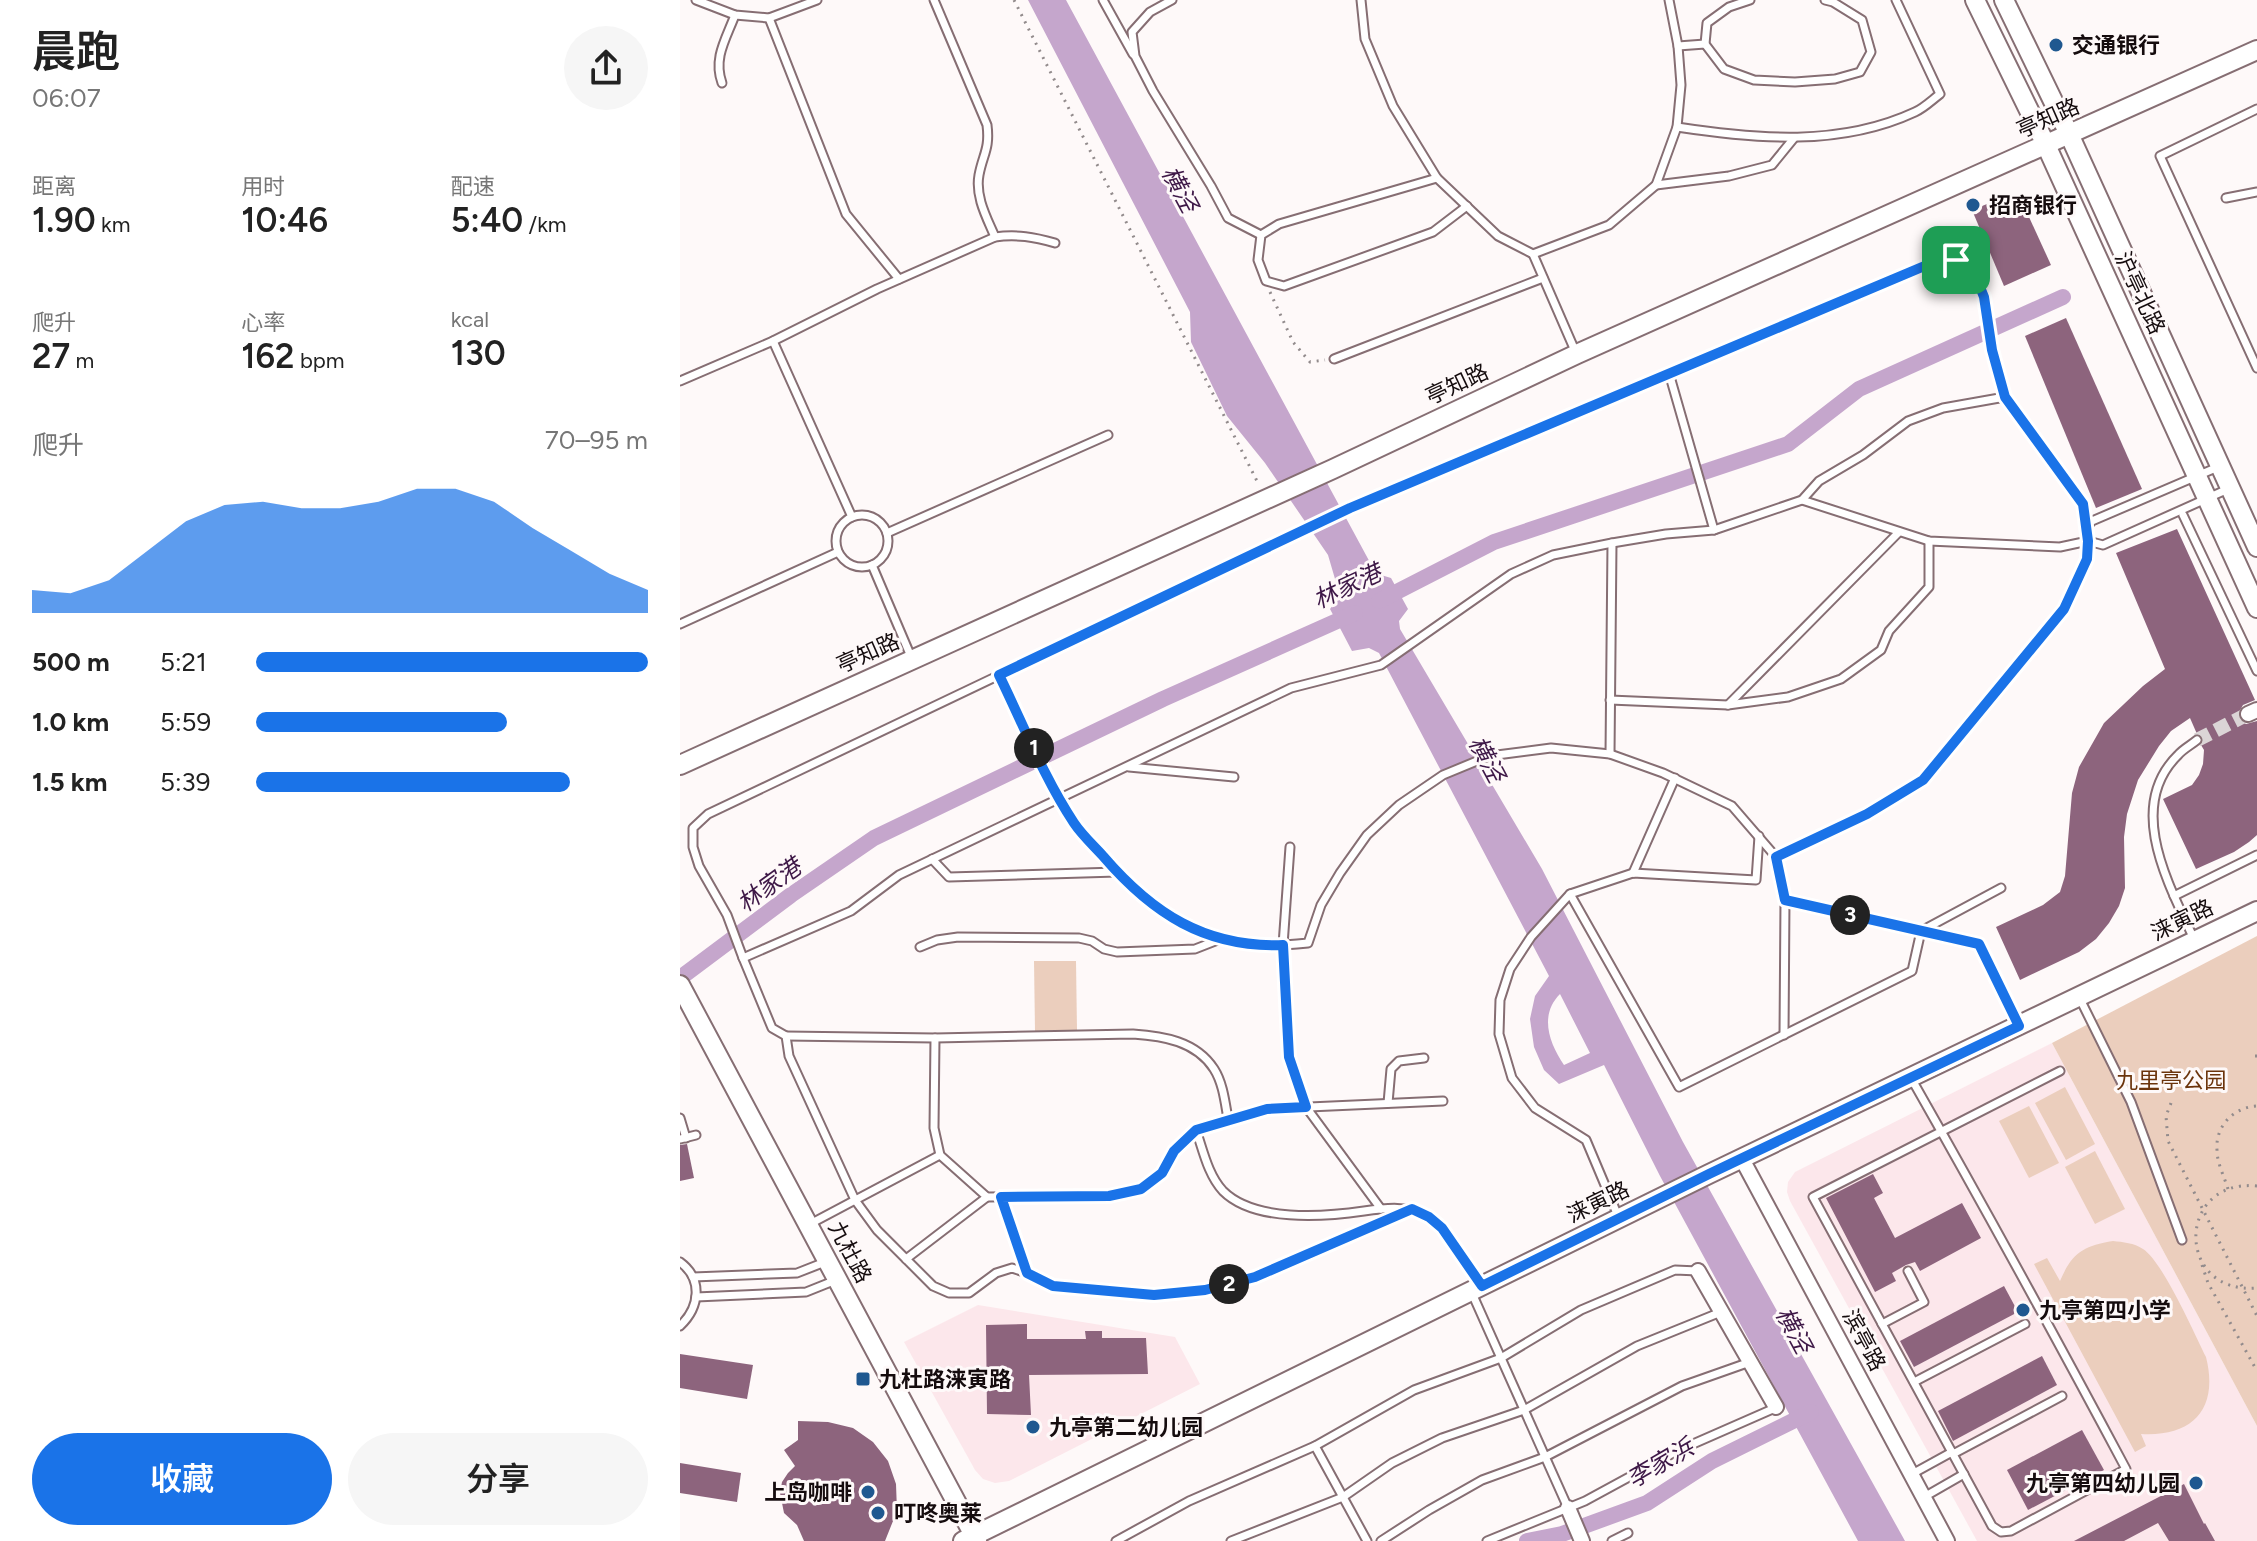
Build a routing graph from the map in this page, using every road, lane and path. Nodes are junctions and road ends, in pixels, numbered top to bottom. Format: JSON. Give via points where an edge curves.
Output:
{"nodes":[{"id":1,"x":696,"y":0,"type":"edge"},
{"id":2,"x":817,"y":0,"type":"edge"},
{"id":3,"x":934,"y":0,"type":"edge"},
{"id":4,"x":1014,"y":0,"type":"edge"},
{"id":5,"x":1103,"y":0,"type":"edge"},
{"id":6,"x":1172,"y":0,"type":"edge"},
{"id":7,"x":1361,"y":0,"type":"edge"},
{"id":8,"x":1669,"y":0,"type":"edge"},
{"id":9,"x":1750,"y":0,"type":"edge"},
{"id":10,"x":1825,"y":0,"type":"edge"},
{"id":11,"x":1896,"y":0,"type":"edge"},
{"id":12,"x":1975,"y":0,"type":"edge"},
{"id":13,"x":2004,"y":0,"type":"edge"},
{"id":14,"x":735,"y":15,"type":"junction"},
{"id":15,"x":769,"y":18,"type":"junction"},
{"id":16,"x":1705,"y":44,"type":"junction"},
{"id":17,"x":1678,"y":46,"type":"junction"},
{"id":18,"x":2257,"y":50,"type":"edge"},
{"id":19,"x":1135,"y":56,"type":"junction"},
{"id":20,"x":722,"y":83,"type":"dead end"},
{"id":21,"x":2257,"y":109,"type":"edge"},
{"id":22,"x":1677,"y":127,"type":"junction"},
{"id":23,"x":2069,"y":134,"type":"junction"},
{"id":24,"x":1794,"y":138,"type":"junction"},
{"id":25,"x":2046,"y":145,"type":"junction"},
{"id":26,"x":1437,"y":178,"type":"junction"},
{"id":27,"x":1656,"y":185,"type":"junction"},
{"id":28,"x":2257,"y":192,"type":"edge"},
{"id":29,"x":2226,"y":198,"type":"dead end"},
{"id":30,"x":1467,"y":206,"type":"junction"},
{"id":31,"x":1261,"y":235,"type":"junction"},
{"id":32,"x":995,"y":237,"type":"junction"},
{"id":33,"x":1055,"y":243,"type":"dead end"},
{"id":34,"x":1533,"y":254,"type":"junction"},
{"id":35,"x":1543,"y":278,"type":"junction"},
{"id":36,"x":899,"y":279,"type":"junction"},
{"id":37,"x":1266,"y":281,"type":"junction"},
{"id":38,"x":773,"y":341,"type":"junction"},
{"id":39,"x":1577,"y":354,"type":"junction"},
{"id":40,"x":1334,"y":359,"type":"joint"},
{"id":41,"x":2257,"y":368,"type":"edge"},
{"id":42,"x":1669,"y":373,"type":"junction"},
{"id":43,"x":680,"y":381,"type":"edge"},
{"id":44,"x":2005,"y":397,"type":"junction"},
{"id":45,"x":1108,"y":435,"type":"dead end"},
{"id":46,"x":2220,"y":466,"type":"junction"},
{"id":47,"x":2197,"y":476,"type":"junction"},
{"id":48,"x":2230,"y":488,"type":"junction"},
{"id":49,"x":1266,"y":499,"type":"junction"},
{"id":50,"x":2207,"y":499,"type":"junction"},
{"id":51,"x":1802,"y":500,"type":"junction"},
{"id":52,"x":2183,"y":515,"type":"dead end"},
{"id":53,"x":852,"y":517,"type":"junction"},
{"id":54,"x":2086,"y":528,"type":"junction"},
{"id":55,"x":1714,"y":530,"type":"junction"},
{"id":56,"x":1899,"y":532,"type":"junction"},
{"id":57,"x":887,"y":533,"type":"junction"},
{"id":58,"x":1929,"y":541,"type":"junction"},
{"id":59,"x":2088,"y":541,"type":"junction"},
{"id":60,"x":1612,"y":543,"type":"junction"},
{"id":61,"x":2257,"y":547,"type":"edge"},
{"id":62,"x":838,"y":552,"type":"junction"},
{"id":63,"x":872,"y":565,"type":"junction"},
{"id":64,"x":2257,"y":608,"type":"edge"},
{"id":65,"x":680,"y":624,"type":"edge"},
{"id":66,"x":913,"y":659,"type":"junction"},
{"id":67,"x":2257,"y":671,"type":"edge"},
{"id":68,"x":999,"y":675,"type":"junction"},
{"id":69,"x":1610,"y":700,"type":"junction"},
{"id":70,"x":1728,"y":705,"type":"junction"},
{"id":71,"x":2197,"y":740,"type":"tunnel mouth"},
{"id":72,"x":1610,"y":754,"type":"junction"},
{"id":73,"x":680,"y":765,"type":"edge"},
{"id":74,"x":1126,"y":767,"type":"junction"},
{"id":75,"x":1234,"y":777,"type":"dead end"},
{"id":76,"x":1675,"y":778,"type":"junction"},
{"id":77,"x":1060,"y":798,"type":"junction"},
{"id":78,"x":1759,"y":836,"type":"junction"},
{"id":79,"x":1290,"y":847,"type":"dead end"},
{"id":80,"x":2257,"y":855,"type":"edge"},
{"id":81,"x":1776,"y":857,"type":"junction"},
{"id":82,"x":932,"y":859,"type":"junction"},
{"id":83,"x":1117,"y":872,"type":"junction"},
{"id":84,"x":1633,"y":873,"type":"junction"},
{"id":85,"x":2001,"y":888,"type":"dead end"},
{"id":86,"x":1570,"y":894,"type":"junction"},
{"id":87,"x":2174,"y":896,"type":"junction"},
{"id":88,"x":1785,"y":900,"type":"junction"},
{"id":89,"x":2257,"y":911,"type":"edge"},
{"id":90,"x":1921,"y":931,"type":"junction"},
{"id":91,"x":1218,"y":940,"type":"junction"},
{"id":92,"x":2195,"y":941,"type":"junction"},
{"id":93,"x":1283,"y":945,"type":"junction"},
{"id":94,"x":920,"y":947,"type":"dead end"},
{"id":95,"x":743,"y":958,"type":"junction"},
{"id":96,"x":680,"y":985,"type":"edge"},
{"id":97,"x":2079,"y":997,"type":"junction"},
{"id":98,"x":2019,"y":1026,"type":"junction"},
{"id":99,"x":1784,"y":1035,"type":"junction"},
{"id":100,"x":786,"y":1036,"type":"junction"},
{"id":101,"x":935,"y":1038,"type":"junction"},
{"id":102,"x":1424,"y":1058,"type":"dead end"},
{"id":103,"x":2060,"y":1071,"type":"dead end"},
{"id":104,"x":1911,"y":1078,"type":"junction"},
{"id":105,"x":1443,"y":1101,"type":"dead end"},
{"id":106,"x":1388,"y":1103,"type":"junction"},
{"id":107,"x":2171,"y":1103,"type":"dead end"},
{"id":108,"x":2257,"y":1106,"type":"edge"},
{"id":109,"x":1306,"y":1107,"type":"junction"},
{"id":110,"x":680,"y":1118,"type":"edge"},
{"id":111,"x":1228,"y":1119,"type":"junction"},
{"id":112,"x":1196,"y":1130,"type":"junction"},
{"id":113,"x":1942,"y":1131,"type":"junction"},
{"id":114,"x":696,"y":1135,"type":"dead end"},
{"id":115,"x":683,"y":1138,"type":"edge"},
{"id":116,"x":940,"y":1155,"type":"junction"},
{"id":117,"x":1742,"y":1159,"type":"junction"},
{"id":118,"x":2257,"y":1186,"type":"edge"},
{"id":119,"x":2228,"y":1189,"type":"junction"},
{"id":120,"x":987,"y":1197,"type":"junction"},
{"id":121,"x":1001,"y":1197,"type":"junction"},
{"id":122,"x":855,"y":1200,"type":"junction"},
{"id":123,"x":1381,"y":1209,"type":"junction"},
{"id":124,"x":1412,"y":1209,"type":"junction"},
{"id":125,"x":2202,"y":1211,"type":"junction"},
{"id":126,"x":1619,"y":1218,"type":"junction"},
{"id":127,"x":808,"y":1225,"type":"junction"},
{"id":128,"x":2182,"y":1240,"type":"dead end"},
{"id":129,"x":906,"y":1259,"type":"junction"},
{"id":130,"x":827,"y":1261,"type":"junction"},
{"id":131,"x":2201,"y":1261,"type":"junction"},
{"id":132,"x":680,"y":1262,"type":"edge"},
{"id":133,"x":1698,"y":1271,"type":"joint"},
{"id":134,"x":1908,"y":1271,"type":"dead end"},
{"id":135,"x":1027,"y":1273,"type":"junction"},
{"id":136,"x":693,"y":1277,"type":"junction"},
{"id":137,"x":837,"y":1280,"type":"junction"},
{"id":138,"x":2257,"y":1288,"type":"edge"},
{"id":139,"x":1476,"y":1289,"type":"junction"},
{"id":140,"x":2243,"y":1289,"type":"junction"},
{"id":141,"x":696,"y":1297,"type":"junction"},
{"id":142,"x":1721,"y":1312,"type":"junction"},
{"id":143,"x":2257,"y":1316,"type":"edge"},
{"id":144,"x":1882,"y":1324,"type":"junction"},
{"id":145,"x":2025,"y":1324,"type":"dead end"},
{"id":146,"x":680,"y":1326,"type":"edge"},
{"id":147,"x":1501,"y":1358,"type":"junction"},
{"id":148,"x":1750,"y":1362,"type":"junction"},
{"id":149,"x":2257,"y":1371,"type":"edge"},
{"id":150,"x":1914,"y":1382,"type":"junction"},
{"id":151,"x":2062,"y":1396,"type":"dead end"},
{"id":152,"x":1776,"y":1407,"type":"joint"},
{"id":153,"x":1524,"y":1410,"type":"junction"},
{"id":154,"x":1315,"y":1446,"type":"junction"},
{"id":155,"x":1953,"y":1453,"type":"junction"},
{"id":156,"x":1545,"y":1457,"type":"junction"},
{"id":157,"x":1911,"y":1474,"type":"junction"},
{"id":158,"x":1964,"y":1474,"type":"junction"},
{"id":159,"x":1343,"y":1497,"type":"junction"},
{"id":160,"x":1924,"y":1497,"type":"junction"},
{"id":161,"x":1568,"y":1508,"type":"junction"},
{"id":162,"x":1628,"y":1533,"type":"dead end"},
{"id":163,"x":971,"y":1539,"type":"edge"},
{"id":164,"x":1116,"y":1541,"type":"edge"},
{"id":165,"x":1231,"y":1541,"type":"edge"},
{"id":166,"x":1367,"y":1541,"type":"edge"},
{"id":167,"x":1381,"y":1541,"type":"edge"},
{"id":168,"x":1487,"y":1541,"type":"edge"},
{"id":169,"x":1582,"y":1541,"type":"edge"},
{"id":170,"x":1612,"y":1541,"type":"edge"},
{"id":171,"x":1947,"y":1541,"type":"edge"}],
"edges":[{"from":1,"to":14,"type":"lane"},
{"from":2,"to":15,"type":"lane"},
{"from":3,"to":32,"type":"lane","via":[[987,125],[979,193]]},
{"from":4,"to":49,"type":"path"},
{"from":5,"to":19,"type":"lane"},
{"from":6,"to":19,"type":"lane","via":[[1150,12],[1132,32]]},
{"from":7,"to":26,"type":"lane","via":[[1365,39],[1393,106]]},
{"from":8,"to":17,"type":"lane"},
{"from":9,"to":16,"type":"lane","via":[[1707,23]]},
{"from":10,"to":16,"type":"lane","via":[[1862,20],[1871,52],[1860,72],[1835,79],[1754,80],[1724,69]]},
{"from":11,"to":24,"type":"lane","via":[[1940,94],[1917,111],[1883,123]]},
{"from":12,"to":25,"type":"street","name":"沪亭北路"},
{"from":13,"to":23,"type":"street","name":"沪亭北路"},
{"from":14,"to":15,"type":"lane"},
{"from":14,"to":20,"type":"lane","via":[[718,59]]},
{"from":15,"to":36,"type":"lane","via":[[846,214]]},
{"from":16,"to":17,"type":"lane"},
{"from":17,"to":22,"type":"lane"},
{"from":18,"to":23,"type":"street","name":"亭知路"},
{"from":19,"to":31,"type":"lane","via":[[1228,218]]},
{"from":21,"to":41,"type":"lane","via":[[2160,156]]},
{"from":22,"to":24,"type":"lane"},
{"from":22,"to":27,"type":"lane"},
{"from":23,"to":25,"type":"street","name":"亭知路"},
{"from":23,"to":46,"type":"street","name":"沪亭北路"},
{"from":24,"to":27,"type":"lane","via":[[1772,165]]},
{"from":25,"to":39,"type":"street","name":"亭知路"},
{"from":25,"to":47,"type":"street","name":"沪亭北路"},
{"from":26,"to":30,"type":"lane"},
{"from":26,"to":31,"type":"lane","via":[[1279,224]]},
{"from":27,"to":34,"type":"lane","via":[[1609,225]]},
{"from":28,"to":29,"type":"lane"},
{"from":30,"to":34,"type":"lane","via":[[1498,236]]},
{"from":30,"to":37,"type":"lane","via":[[1433,232],[1284,286]]},
{"from":31,"to":37,"type":"lane","via":[[1258,260]]},
{"from":32,"to":33,"type":"lane","via":[[1031,236]]},
{"from":32,"to":36,"type":"lane"},
{"from":34,"to":35,"type":"lane"},
{"from":35,"to":39,"type":"lane"},
{"from":35,"to":40,"type":"lane"},
{"from":36,"to":38,"type":"lane"},
{"from":37,"to":40,"type":"path","via":[[1301,352],[1310,362]]},
{"from":38,"to":43,"type":"lane"},
{"from":38,"to":53,"type":"lane"},
{"from":39,"to":49,"type":"street","name":"亭知路"},
{"from":42,"to":44,"type":"lane","via":[[1934,262],[1956,260],[1974,272],[1984,297]]},
{"from":42,"to":55,"type":"lane"},
{"from":42,"to":68,"type":"lane","via":[[1350,508]]},
{"from":44,"to":51,"type":"lane","via":[[1943,408],[1908,421],[1819,481]]},
{"from":44,"to":54,"type":"lane","via":[[2083,504]]},
{"from":45,"to":57,"type":"lane"},
{"from":46,"to":47,"type":"lane"},
{"from":46,"to":48,"type":"street","name":"沪亭北路"},
{"from":47,"to":50,"type":"street","name":"沪亭北路"},
{"from":47,"to":54,"type":"lane"},
{"from":48,"to":50,"type":"lane"},
{"from":48,"to":61,"type":"street","name":"沪亭北路"},
{"from":49,"to":66,"type":"street","name":"亭知路"},
{"from":50,"to":59,"type":"lane","via":[[2103,545]]},
{"from":50,"to":64,"type":"street","name":"沪亭北路"},
{"from":51,"to":55,"type":"lane"},
{"from":51,"to":56,"type":"lane"},
{"from":52,"to":67,"type":"lane"},
{"from":53,"to":57,"type":"lane","via":[[869,516]]},
{"from":53,"to":62,"type":"lane","via":[[839,528]]},
{"from":54,"to":59,"type":"lane"},
{"from":55,"to":60,"type":"lane"},
{"from":56,"to":58,"type":"lane"},
{"from":56,"to":70,"type":"lane"},
{"from":57,"to":63,"type":"lane","via":[[884,556]]},
{"from":58,"to":59,"type":"lane","via":[[2060,547]]},
{"from":58,"to":70,"type":"lane","via":[[1929,587],[1889,631],[1881,650],[1841,679],[1788,697]]},
{"from":59,"to":81,"type":"lane","via":[[2087,559],[2064,609],[1923,780],[1867,814]]},
{"from":60,"to":69,"type":"lane"},
{"from":60,"to":74,"type":"lane","via":[[1553,555],[1511,574],[1381,665],[1291,688]]},
{"from":62,"to":63,"type":"lane","via":[[849,564]]},
{"from":62,"to":65,"type":"lane"},
{"from":63,"to":66,"type":"lane"},
{"from":66,"to":73,"type":"street","name":"亭知路"},
{"from":68,"to":77,"type":"lane"},
{"from":68,"to":95,"type":"lane","via":[[708,814],[693,828],[699,866],[727,915]]},
{"from":69,"to":70,"type":"lane"},
{"from":69,"to":72,"type":"lane"},
{"from":71,"to":87,"type":"lane","via":[[2161,779],[2152,809],[2155,843]]},
{"from":72,"to":76,"type":"lane"},
{"from":72,"to":93,"type":"lane","via":[[1551,748],[1489,756],[1443,775],[1367,835],[1321,905],[1308,943]]},
{"from":74,"to":75,"type":"lane"},
{"from":74,"to":77,"type":"lane"},
{"from":76,"to":78,"type":"lane","via":[[1732,806]]},
{"from":76,"to":84,"type":"lane"},
{"from":77,"to":82,"type":"lane"},
{"from":77,"to":83,"type":"lane","via":[[1075,825]]},
{"from":78,"to":81,"type":"lane"},
{"from":78,"to":84,"type":"lane","via":[[1756,880]]},
{"from":79,"to":93,"type":"lane"},
{"from":80,"to":87,"type":"lane"},
{"from":81,"to":88,"type":"lane"},
{"from":82,"to":83,"type":"lane","via":[[949,877]]},
{"from":82,"to":95,"type":"lane","via":[[899,875],[851,911]]},
{"from":83,"to":91,"type":"lane","via":[[1183,925]]},
{"from":84,"to":86,"type":"lane"},
{"from":85,"to":90,"type":"lane"},
{"from":86,"to":99,"type":"lane","via":[[1679,1087]]},
{"from":86,"to":126,"type":"lane","via":[[1510,969],[1500,1000],[1499,1034],[1512,1078],[1535,1108],[1586,1140]]},
{"from":87,"to":92,"type":"lane"},
{"from":88,"to":90,"type":"lane"},
{"from":88,"to":99,"type":"lane"},
{"from":89,"to":92,"type":"street","name":"涞寅路"},
{"from":90,"to":98,"type":"lane","via":[[1979,944]]},
{"from":90,"to":99,"type":"lane","via":[[1912,971]]},
{"from":91,"to":93,"type":"lane"},
{"from":91,"to":94,"type":"lane","via":[[1195,949],[1117,952],[1079,938],[958,937]]},
{"from":92,"to":97,"type":"street","name":"涞寅路"},
{"from":93,"to":109,"type":"lane","via":[[1289,1057]]},
{"from":95,"to":100,"type":"lane","via":[[772,1028]]},
{"from":96,"to":127,"type":"street","name":"九杜路"},
{"from":97,"to":98,"type":"street","name":"涞寅路"},
{"from":97,"to":128,"type":"lane","via":[[2131,1102]]},
{"from":98,"to":104,"type":"street","name":"涞寅路"},
{"from":100,"to":101,"type":"lane"},
{"from":100,"to":122,"type":"lane","via":[[789,1056]]},
{"from":101,"to":111,"type":"lane","via":[[1133,1034],[1170,1039],[1200,1053],[1214,1069]]},
{"from":101,"to":116,"type":"lane","via":[[934,1128]]},
{"from":102,"to":106,"type":"lane","via":[[1399,1061],[1391,1069]]},
{"from":103,"to":113,"type":"lane"},
{"from":104,"to":113,"type":"lane"},
{"from":104,"to":117,"type":"street","name":"涞寅路"},
{"from":105,"to":106,"type":"lane"},
{"from":106,"to":109,"type":"lane"},
{"from":107,"to":125,"type":"path","via":[[2168,1141]]},
{"from":108,"to":119,"type":"path","via":[[2233,1110],[2219,1133],[2216,1147]]},
{"from":109,"to":111,"type":"lane"},
{"from":109,"to":123,"type":"lane"},
{"from":110,"to":115,"type":"lane"},
{"from":111,"to":112,"type":"lane"},
{"from":112,"to":121,"type":"lane","via":[[1174,1151],[1162,1173],[1141,1189],[1109,1196]]},
{"from":112,"to":123,"type":"lane","via":[[1221,1189],[1239,1204],[1301,1215]]},
{"from":113,"to":144,"type":"lane","via":[[1813,1197]]},
{"from":113,"to":158,"type":"lane","via":[[2126,1469],[2001,1532],[1992,1526]]},
{"from":114,"to":115,"type":"lane"},
{"from":116,"to":120,"type":"lane"},
{"from":116,"to":122,"type":"lane"},
{"from":117,"to":126,"type":"street","name":"涞寅路"},
{"from":117,"to":157,"type":"street","name":"滨亭路"},
{"from":118,"to":119,"type":"path"},
{"from":119,"to":125,"type":"path"},
{"from":120,"to":121,"type":"lane"},
{"from":120,"to":129,"type":"lane"},
{"from":121,"to":135,"type":"lane"},
{"from":122,"to":127,"type":"lane"},
{"from":122,"to":129,"type":"lane"},
{"from":123,"to":124,"type":"lane"},
{"from":124,"to":135,"type":"lane","via":[[1255,1277],[1205,1290],[1154,1295],[1053,1286]]},
{"from":124,"to":139,"type":"lane","via":[[1442,1228]]},
{"from":125,"to":131,"type":"path","via":[[2195,1244]]},
{"from":125,"to":140,"type":"path"},
{"from":126,"to":139,"type":"street","name":"涞寅路"},
{"from":127,"to":130,"type":"street","name":"九杜路"},
{"from":129,"to":135,"type":"lane","via":[[933,1286],[949,1293],[969,1293],[1012,1268]]},
{"from":130,"to":136,"type":"lane","via":[[797,1273]]},
{"from":130,"to":137,"type":"street","name":"九杜路"},
{"from":131,"to":140,"type":"path","via":[[2226,1285]]},
{"from":131,"to":149,"type":"path"},
{"from":132,"to":136,"type":"lane"},
{"from":133,"to":142,"type":"street"},
{"from":133,"to":147,"type":"lane","via":[[1675,1270],[1581,1310]]},
{"from":134,"to":144,"type":"lane","via":[[1924,1302]]},
{"from":136,"to":141,"type":"lane"},
{"from":137,"to":141,"type":"lane","via":[[806,1292]]},
{"from":137,"to":163,"type":"street","name":"九杜路"},
{"from":138,"to":140,"type":"path"},
{"from":139,"to":147,"type":"lane"},
{"from":139,"to":163,"type":"street","name":"涞寅路"},
{"from":140,"to":143,"type":"path"},
{"from":141,"to":146,"type":"lane","via":[[691,1315]]},
{"from":142,"to":148,"type":"street"},
{"from":142,"to":153,"type":"lane","via":[[1637,1346]]},
{"from":144,"to":150,"type":"lane"},
{"from":145,"to":150,"type":"lane"},
{"from":147,"to":153,"type":"lane"},
{"from":147,"to":154,"type":"lane","via":[[1414,1390]]},
{"from":148,"to":152,"type":"street"},
{"from":148,"to":156,"type":"lane","via":[[1682,1386]]},
{"from":150,"to":155,"type":"lane"},
{"from":151,"to":155,"type":"lane"},
{"from":152,"to":161,"type":"lane"},
{"from":153,"to":156,"type":"lane"},
{"from":153,"to":159,"type":"lane","via":[[1442,1438],[1392,1463]]},
{"from":154,"to":159,"type":"lane"},
{"from":154,"to":164,"type":"lane","via":[[1189,1501]]},
{"from":155,"to":157,"type":"lane"},
{"from":155,"to":158,"type":"lane"},
{"from":156,"to":161,"type":"lane"},
{"from":156,"to":167,"type":"lane","via":[[1482,1480]]},
{"from":157,"to":160,"type":"street","name":"滨亭路"},
{"from":158,"to":160,"type":"lane"},
{"from":159,"to":165,"type":"lane"},
{"from":159,"to":166,"type":"lane"},
{"from":160,"to":171,"type":"street","name":"滨亭路"},
{"from":161,"to":168,"type":"lane"},
{"from":161,"to":169,"type":"street"},
{"from":162,"to":170,"type":"lane"}]}
